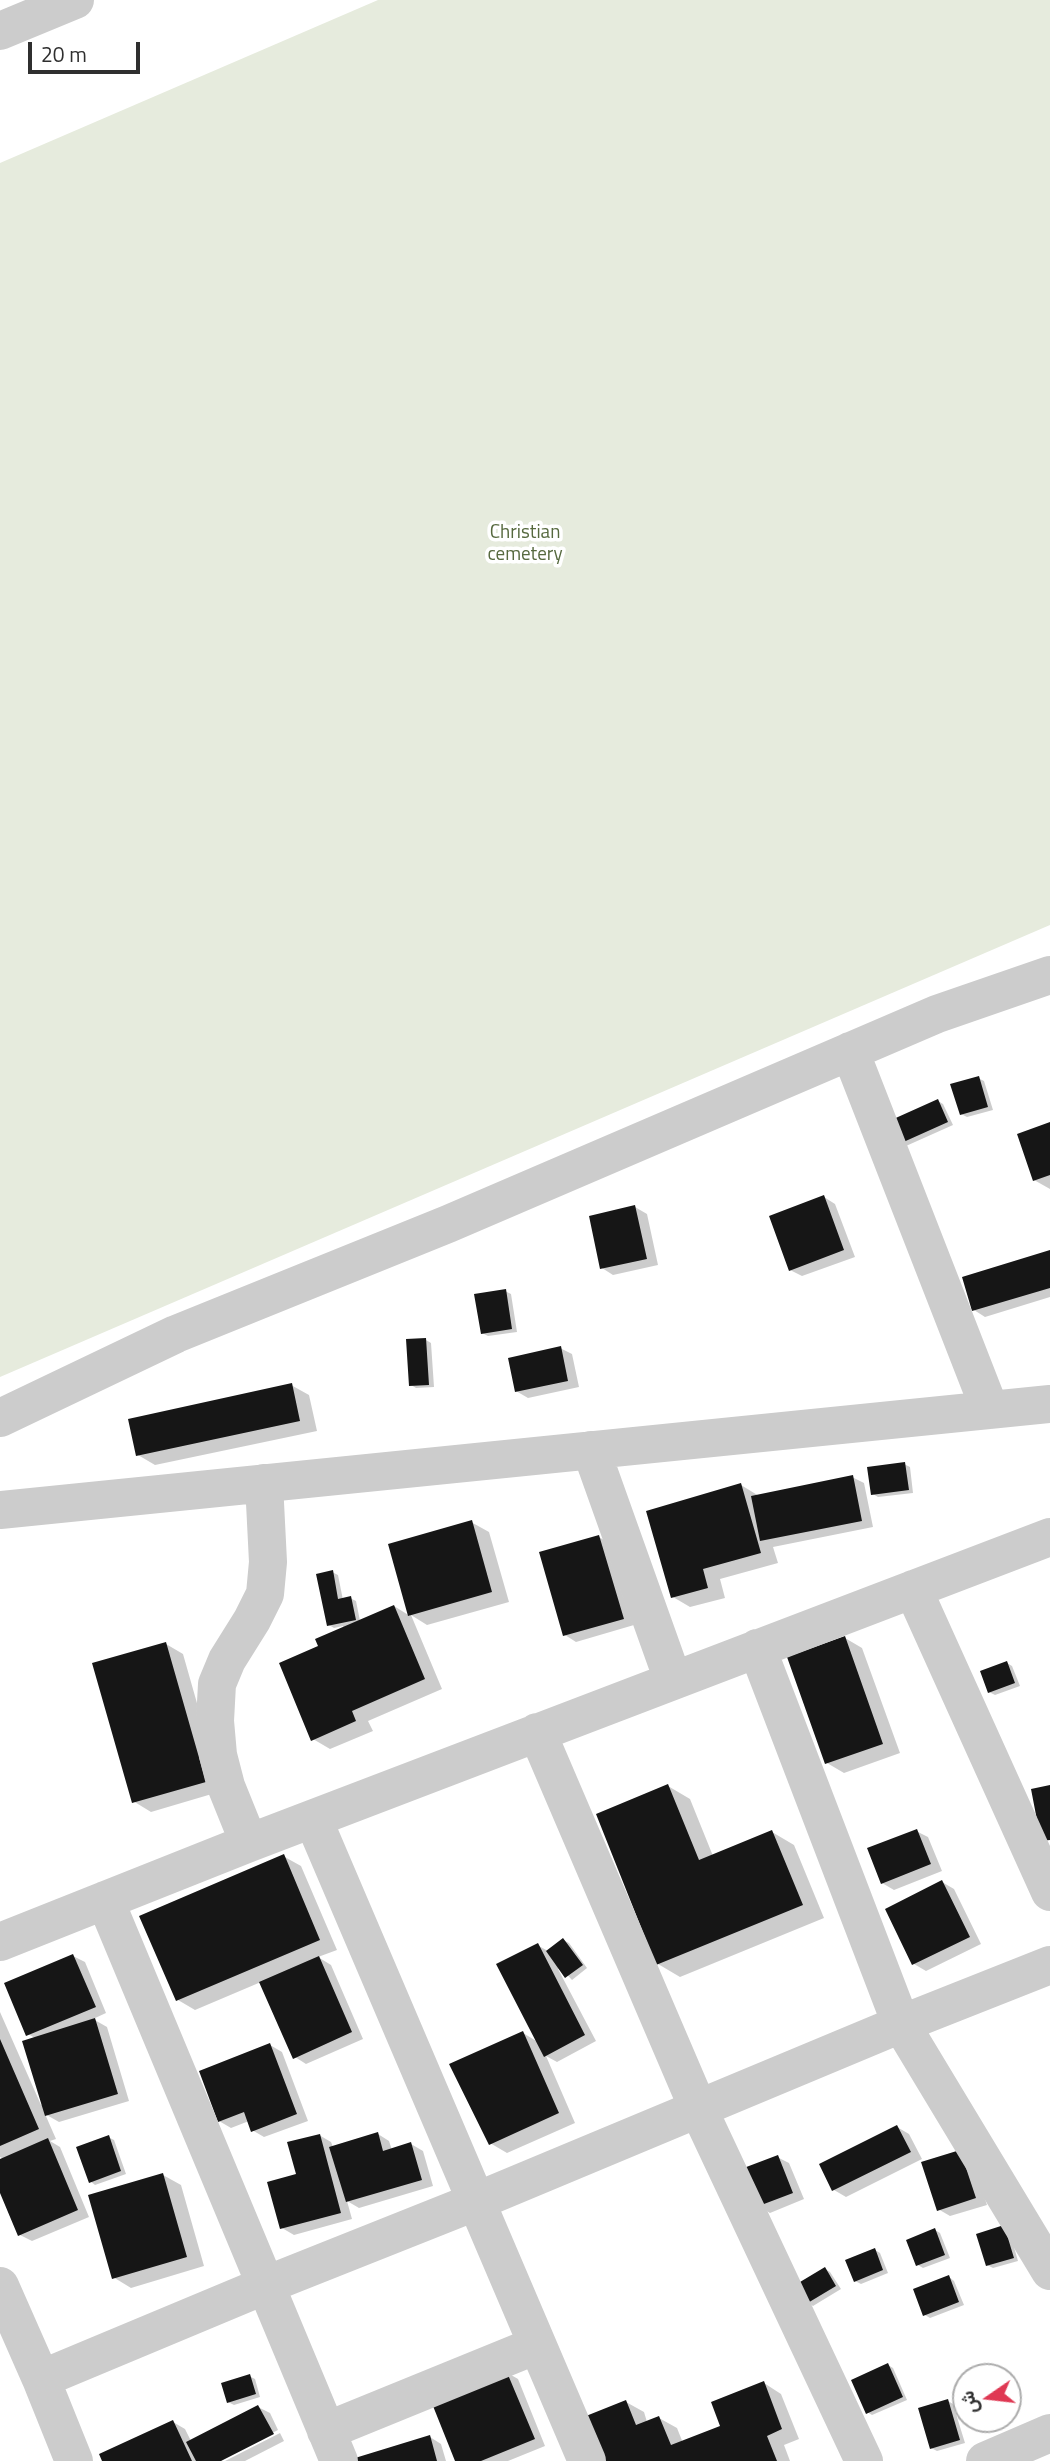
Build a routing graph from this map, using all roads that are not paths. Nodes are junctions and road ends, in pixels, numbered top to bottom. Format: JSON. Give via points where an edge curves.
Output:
{"nodes":[{"id":1,"x":75,"y":0,"type":"edge"},
{"id":2,"x":0,"y":31,"type":"edge"},
{"id":3,"x":1050,"y":975,"type":"edge"},
{"id":4,"x":849,"y":1051,"type":"junction"},
{"id":5,"x":1050,"y":1404,"type":"edge"},
{"id":6,"x":990,"y":1410,"type":"junction"},
{"id":7,"x":0,"y":1418,"type":"edge"},
{"id":8,"x":591,"y":1450,"type":"junction"},
{"id":9,"x":264,"y":1483,"type":"junction"},
{"id":10,"x":0,"y":1510,"type":"edge"},
{"id":11,"x":1050,"y":1537,"type":"edge"},
{"id":12,"x":914,"y":1589,"type":"junction"},
{"id":13,"x":757,"y":1648,"type":"junction"},
{"id":14,"x":673,"y":1680,"type":"junction"},
{"id":15,"x":537,"y":1732,"type":"junction"},
{"id":16,"x":313,"y":1819,"type":"junction"},
{"id":17,"x":249,"y":1843,"type":"junction"},
{"id":18,"x":1050,"y":1892,"type":"edge"},
{"id":19,"x":105,"y":1900,"type":"junction"},
{"id":20,"x":0,"y":1942,"type":"edge"},
{"id":21,"x":1050,"y":1965,"type":"edge"},
{"id":22,"x":901,"y":2024,"type":"junction"},
{"id":23,"x":698,"y":2108,"type":"junction"},
{"id":24,"x":477,"y":2201,"type":"junction"},
{"id":25,"x":1050,"y":2271,"type":"edge"},
{"id":26,"x":266,"y":2285,"type":"junction"},
{"id":27,"x":0,"y":2286,"type":"edge"},
{"id":28,"x":537,"y":2345,"type":"junction"},
{"id":29,"x":41,"y":2379,"type":"junction"},
{"id":30,"x":1050,"y":2433,"type":"edge"},
{"id":31,"x":333,"y":2446,"type":"edge"},
{"id":32,"x":74,"y":2461,"type":"edge"},
{"id":33,"x":587,"y":2461,"type":"edge"},
{"id":34,"x":864,"y":2461,"type":"edge"},
{"id":35,"x":985,"y":2461,"type":"edge"}],
"edges":[{"from":1,"to":2,"type":"street"},
{"from":3,"to":4,"type":"street"},
{"from":4,"to":6,"type":"street"},
{"from":4,"to":7,"type":"street","via":[[448,1224],[176,1334]]},
{"from":5,"to":6,"type":"street"},
{"from":6,"to":8,"type":"street"},
{"from":8,"to":9,"type":"street"},
{"from":8,"to":14,"type":"street"},
{"from":9,"to":10,"type":"street"},
{"from":9,"to":17,"type":"street","via":[[265,1594],[217,1684],[215,1721],[226,1786]]},
{"from":11,"to":12,"type":"street"},
{"from":12,"to":13,"type":"street"},
{"from":12,"to":18,"type":"street"},
{"from":13,"to":14,"type":"street"},
{"from":13,"to":22,"type":"street"},
{"from":14,"to":15,"type":"street"},
{"from":15,"to":16,"type":"street"},
{"from":15,"to":23,"type":"street"},
{"from":16,"to":17,"type":"street"},
{"from":16,"to":24,"type":"street"},
{"from":17,"to":19,"type":"street"},
{"from":19,"to":20,"type":"street"},
{"from":19,"to":26,"type":"street"},
{"from":21,"to":22,"type":"street"},
{"from":22,"to":23,"type":"street"},
{"from":22,"to":25,"type":"street"},
{"from":23,"to":24,"type":"street"},
{"from":23,"to":34,"type":"street"},
{"from":24,"to":26,"type":"street"},
{"from":24,"to":28,"type":"street"},
{"from":26,"to":29,"type":"street"},
{"from":26,"to":31,"type":"street"},
{"from":27,"to":29,"type":"street"},
{"from":28,"to":31,"type":"street"},
{"from":28,"to":33,"type":"street"},
{"from":29,"to":32,"type":"street"},
{"from":30,"to":35,"type":"street"}]}
